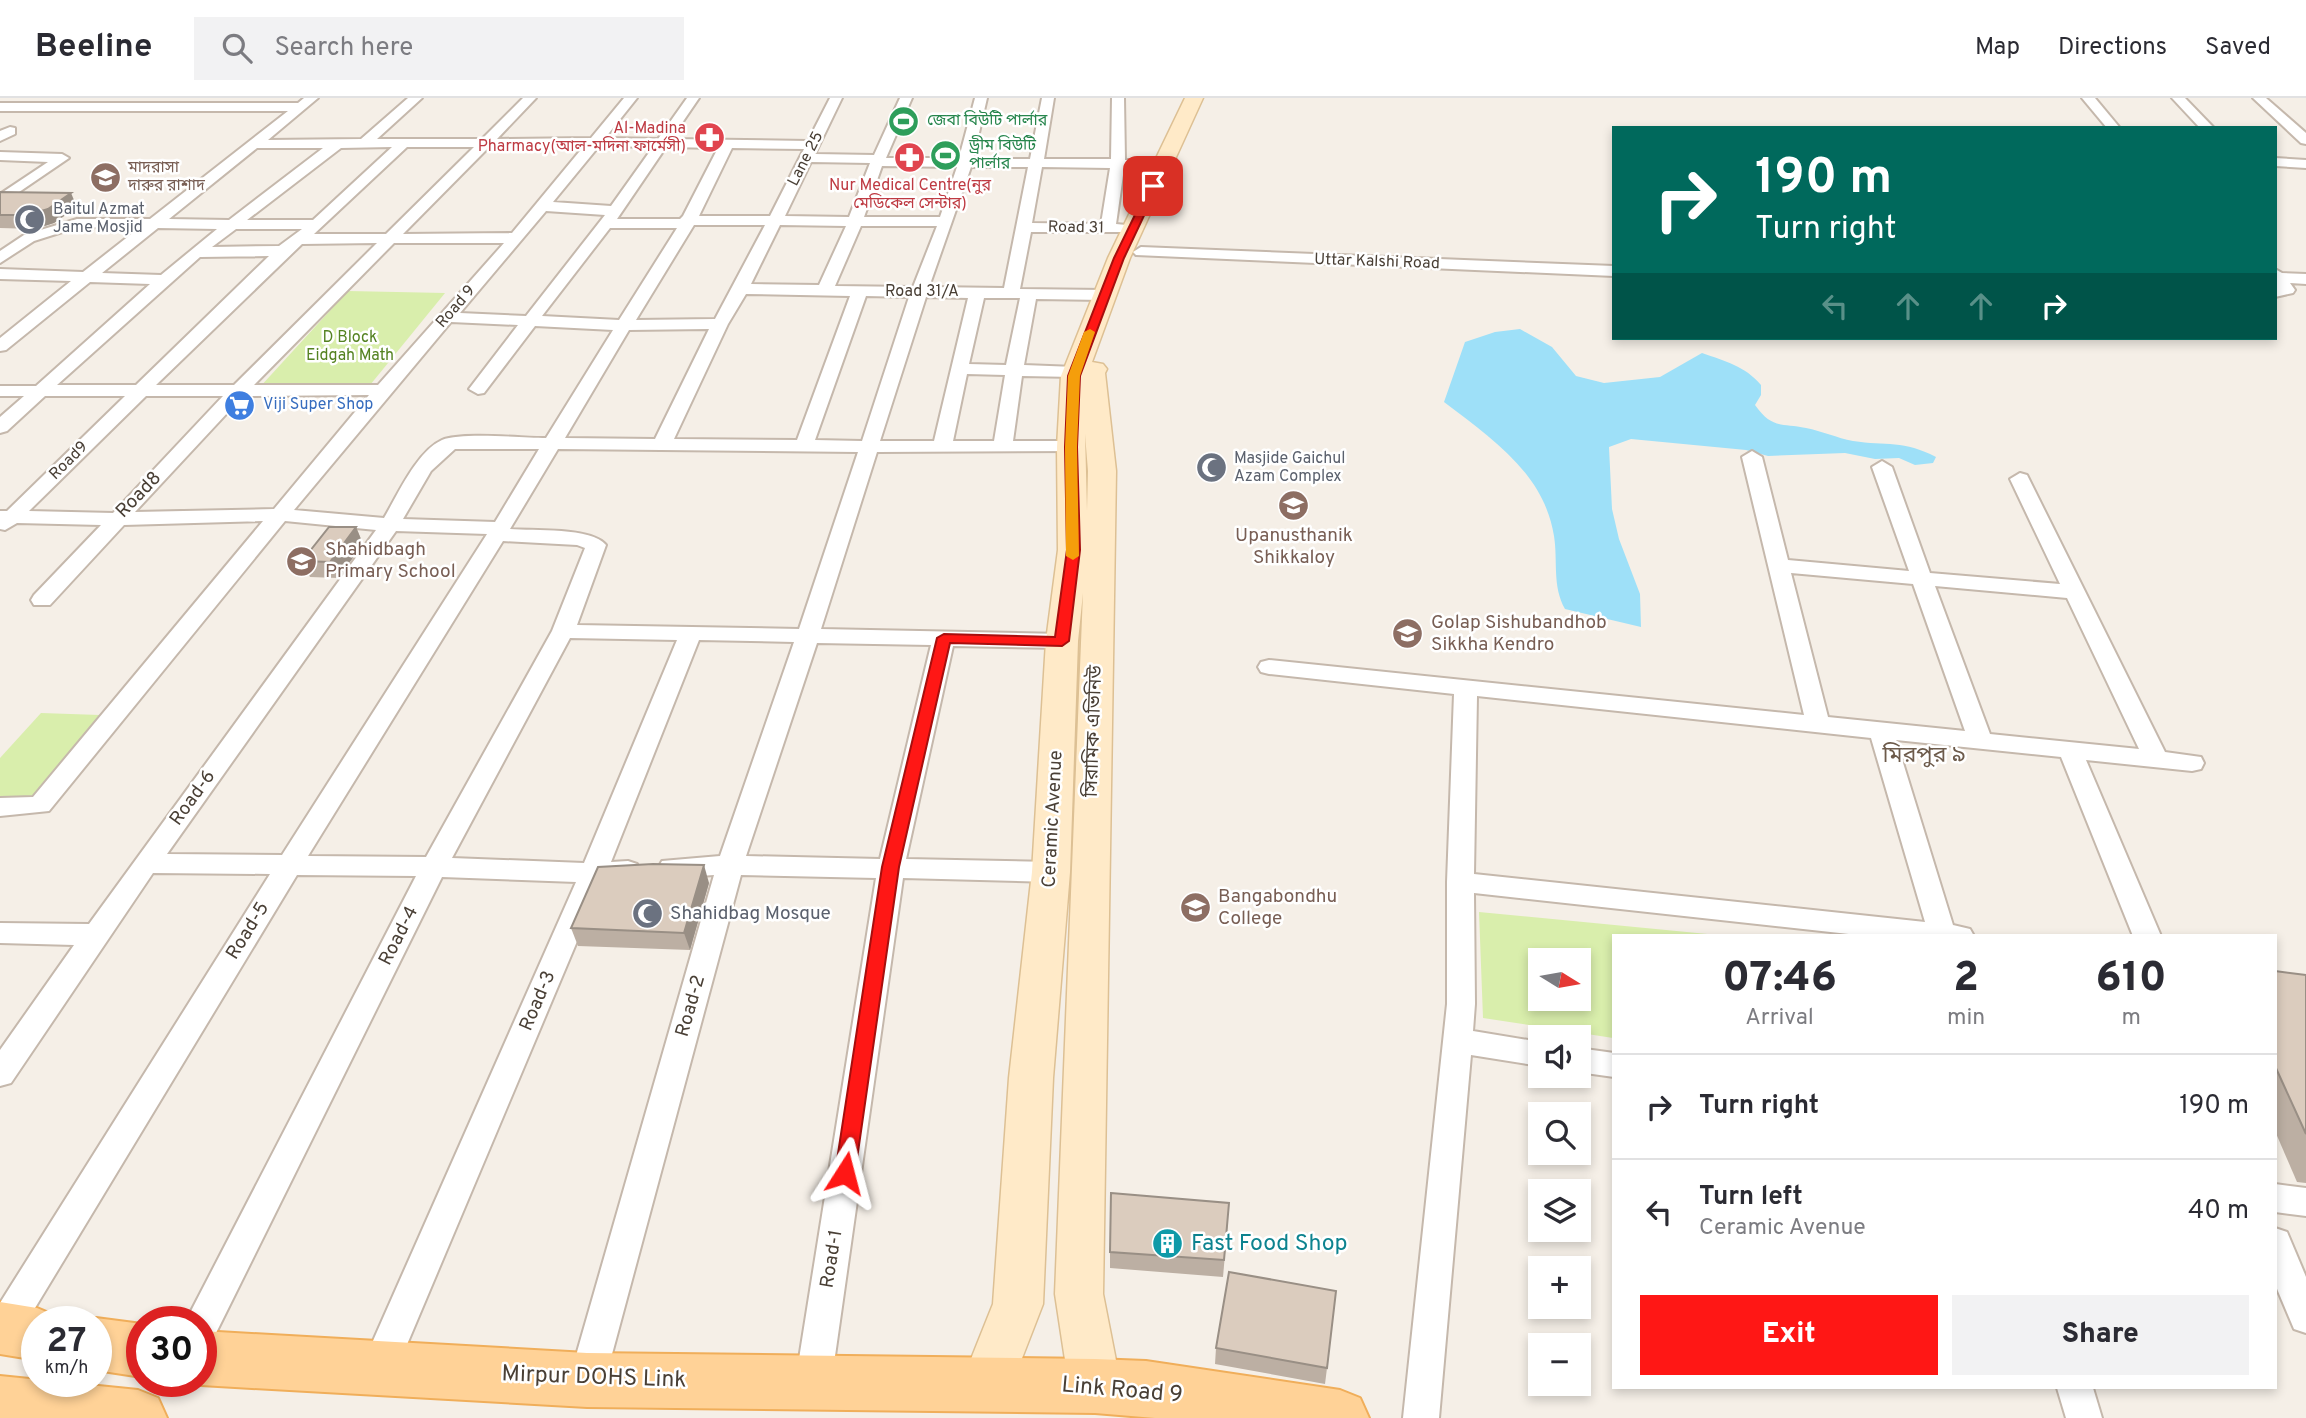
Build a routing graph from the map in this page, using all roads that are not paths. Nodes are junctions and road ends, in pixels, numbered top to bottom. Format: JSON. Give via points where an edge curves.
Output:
{"nodes":[{"id":1,"x":416,"y":98,"type":"edge"},
{"id":2,"x":530,"y":98,"type":"edge"},
{"id":3,"x":631,"y":98,"type":"edge"},
{"id":4,"x":693,"y":98,"type":"edge"},
{"id":5,"x":836,"y":98,"type":"edge"},
{"id":6,"x":906,"y":98,"type":"edge"},
{"id":7,"x":981,"y":98,"type":"edge"},
{"id":8,"x":1048,"y":98,"type":"edge"},
{"id":9,"x":1118,"y":98,"type":"edge"},
{"id":10,"x":1194,"y":98,"type":"edge"},
{"id":11,"x":1208,"y":98,"type":"edge"},
{"id":12,"x":2088,"y":98,"type":"edge"},
{"id":13,"x":2178,"y":98,"type":"edge"},
{"id":14,"x":2259,"y":98,"type":"edge"},
{"id":15,"x":306,"y":103,"type":"edge"},
{"id":16,"x":0,"y":107,"type":"edge"},
{"id":17,"x":2112,"y":126,"type":"edge"},
{"id":18,"x":2206,"y":126,"type":"edge"},
{"id":19,"x":2306,"y":140,"type":"edge"},
{"id":20,"x":489,"y":142,"type":"junction"},
{"id":21,"x":596,"y":142,"type":"junction"},
{"id":22,"x":338,"y":143,"type":"junction"},
{"id":23,"x":365,"y":143,"type":"junction"},
{"id":24,"x":404,"y":143,"type":"junction"},
{"id":25,"x":663,"y":143,"type":"junction"},
{"id":26,"x":255,"y":144,"type":"junction"},
{"id":27,"x":727,"y":144,"type":"junction"},
{"id":28,"x":810,"y":151,"type":"junction"},
{"id":29,"x":0,"y":156,"type":"edge"},
{"id":30,"x":878,"y":160,"type":"junction"},
{"id":31,"x":2277,"y":162,"type":"edge"},
{"id":32,"x":965,"y":163,"type":"junction"},
{"id":33,"x":1038,"y":163,"type":"junction"},
{"id":34,"x":1118,"y":164,"type":"junction"},
{"id":35,"x":1163,"y":164,"type":"junction"},
{"id":36,"x":2306,"y":164,"type":"edge"},
{"id":37,"x":0,"y":183,"type":"edge"},
{"id":38,"x":26,"y":183,"type":"junction"},
{"id":39,"x":0,"y":201,"type":"edge"},
{"id":40,"x":541,"y":206,"type":"junction"},
{"id":41,"x":610,"y":217,"type":"junction"},
{"id":42,"x":856,"y":219,"type":"junction"},
{"id":43,"x":775,"y":220,"type":"junction"},
{"id":44,"x":231,"y":222,"type":"junction"},
{"id":45,"x":687,"y":222,"type":"junction"},
{"id":46,"x":946,"y":222,"type":"junction"},
{"id":47,"x":155,"y":223,"type":"junction"},
{"id":48,"x":317,"y":225,"type":"junction"},
{"id":49,"x":1024,"y":227,"type":"junction"},
{"id":50,"x":52,"y":233,"type":"junction"},
{"id":51,"x":0,"y":237,"type":"edge"},
{"id":52,"x":29,"y":238,"type":"junction"},
{"id":53,"x":299,"y":239,"type":"junction"},
{"id":54,"x":516,"y":239,"type":"junction"},
{"id":55,"x":386,"y":241,"type":"junction"},
{"id":56,"x":1125,"y":242,"type":"junction"},
{"id":57,"x":196,"y":251,"type":"junction"},
{"id":58,"x":284,"y":251,"type":"junction"},
{"id":59,"x":0,"y":258,"type":"edge"},
{"id":60,"x":1612,"y":271,"type":"edge"},
{"id":61,"x":90,"y":276,"type":"junction"},
{"id":62,"x":2306,"y":279,"type":"edge"},
{"id":63,"x":166,"y":280,"type":"junction"},
{"id":64,"x":2277,"y":281,"type":"edge"},
{"id":65,"x":741,"y":289,"type":"junction"},
{"id":66,"x":825,"y":291,"type":"junction"},
{"id":67,"x":859,"y":292,"type":"junction"},
{"id":68,"x":919,"y":292,"type":"junction"},
{"id":69,"x":977,"y":292,"type":"junction"},
{"id":70,"x":1011,"y":293,"type":"junction"},
{"id":71,"x":1029,"y":293,"type":"junction"},
{"id":72,"x":1104,"y":295,"type":"junction"},
{"id":73,"x":447,"y":317,"type":"junction"},
{"id":74,"x":530,"y":321,"type":"junction"},
{"id":75,"x":720,"y":324,"type":"junction"},
{"id":76,"x":624,"y":325,"type":"junction"},
{"id":77,"x":0,"y":346,"type":"edge"},
{"id":78,"x":960,"y":369,"type":"junction"},
{"id":79,"x":1014,"y":371,"type":"junction"},
{"id":80,"x":1075,"y":372,"type":"junction"},
{"id":81,"x":383,"y":390,"type":"junction"},
{"id":82,"x":478,"y":390,"type":"dead end"},
{"id":83,"x":0,"y":391,"type":"edge"},
{"id":84,"x":39,"y":392,"type":"junction"},
{"id":85,"x":237,"y":392,"type":"junction"},
{"id":86,"x":139,"y":393,"type":"junction"},
{"id":87,"x":0,"y":427,"type":"edge"},
{"id":88,"x":551,"y":444,"type":"junction"},
{"id":89,"x":868,"y":445,"type":"junction"},
{"id":90,"x":661,"y":446,"type":"junction"},
{"id":91,"x":804,"y":446,"type":"junction"},
{"id":92,"x":942,"y":446,"type":"junction"},
{"id":93,"x":1003,"y":447,"type":"junction"},
{"id":94,"x":1071,"y":447,"type":"junction"},
{"id":95,"x":1752,"y":457,"type":"dead end"},
{"id":96,"x":1882,"y":467,"type":"dead end"},
{"id":97,"x":2020,"y":479,"type":"dead end"},
{"id":98,"x":282,"y":515,"type":"junction"},
{"id":99,"x":116,"y":519,"type":"junction"},
{"id":100,"x":4,"y":521,"type":"edge"},
{"id":101,"x":390,"y":525,"type":"junction"},
{"id":102,"x":499,"y":532,"type":"junction"},
{"id":103,"x":1779,"y":566,"type":"junction"},
{"id":104,"x":1922,"y":579,"type":"junction"},
{"id":105,"x":2075,"y":592,"type":"junction"},
{"id":106,"x":42,"y":600,"type":"dead end"},
{"id":107,"x":563,"y":631,"type":"junction"},
{"id":108,"x":691,"y":633,"type":"junction"},
{"id":109,"x":808,"y":635,"type":"junction"},
{"id":110,"x":944,"y":638,"type":"junction"},
{"id":111,"x":1062,"y":641,"type":"junction"},
{"id":112,"x":1269,"y":667,"type":"dead end"},
{"id":113,"x":1466,"y":687,"type":"junction"},
{"id":114,"x":1818,"y":724,"type":"junction"},
{"id":115,"x":1881,"y":730,"type":"junction"},
{"id":116,"x":1980,"y":741,"type":"junction"},
{"id":117,"x":2070,"y":750,"type":"junction"},
{"id":118,"x":2156,"y":759,"type":"junction"},
{"id":119,"x":2192,"y":763,"type":"dead end"},
{"id":120,"x":1,"y":805,"type":"edge"},
{"id":121,"x":145,"y":863,"type":"junction"},
{"id":122,"x":289,"y":864,"type":"junction"},
{"id":123,"x":730,"y":865,"type":"junction"},
{"id":124,"x":434,"y":867,"type":"junction"},
{"id":125,"x":891,"y":867,"type":"junction"},
{"id":126,"x":1051,"y":872,"type":"junction"},
{"id":127,"x":593,"y":873,"type":"junction"},
{"id":128,"x":1460,"y":881,"type":"junction"},
{"id":129,"x":0,"y":933,"type":"edge"},
{"id":130,"x":1931,"y":934,"type":"edge"},
{"id":131,"x":1948,"y":934,"type":"edge"},
{"id":132,"x":2146,"y":934,"type":"edge"},
{"id":133,"x":96,"y":935,"type":"junction"},
{"id":134,"x":1458,"y":1041,"type":"junction"},
{"id":135,"x":1528,"y":1052,"type":"edge"},
{"id":136,"x":1591,"y":1062,"type":"edge"},
{"id":137,"x":1612,"y":1065,"type":"edge"},
{"id":138,"x":0,"y":1074,"type":"edge"},
{"id":139,"x":2277,"y":1198,"type":"edge"},
{"id":140,"x":2306,"y":1202,"type":"edge"},
{"id":141,"x":2277,"y":1248,"type":"edge"},
{"id":142,"x":212,"y":1306,"type":"edge"},
{"id":143,"x":2306,"y":1317,"type":"edge"},
{"id":144,"x":13,"y":1330,"type":"edge"},
{"id":145,"x":217,"y":1359,"type":"edge"},
{"id":146,"x":379,"y":1368,"type":"junction"},
{"id":147,"x":587,"y":1380,"type":"junction"},
{"id":148,"x":813,"y":1384,"type":"junction"},
{"id":149,"x":987,"y":1384,"type":"junction"},
{"id":150,"x":1095,"y":1386,"type":"junction"},
{"id":151,"x":2075,"y":1389,"type":"edge"},
{"id":152,"x":0,"y":1404,"type":"edge"},
{"id":153,"x":138,"y":1418,"type":"edge"},
{"id":154,"x":1340,"y":1418,"type":"edge"},
{"id":155,"x":1421,"y":1418,"type":"edge"},
{"id":156,"x":2084,"y":1418,"type":"edge"}],
"edges":[{"from":1,"to":23,"type":"street"},
{"from":2,"to":20,"type":"street","name":"Road8"},
{"from":3,"to":21,"type":"street","name":"Road 9"},
{"from":4,"to":25,"type":"street"},
{"from":5,"to":28,"type":"street","name":"Lane 25"},
{"from":6,"to":30,"type":"street"},
{"from":7,"to":32,"type":"street","name":"Road-2"},
{"from":8,"to":33,"type":"street","name":"Road 31"},
{"from":9,"to":34,"type":"street"},
{"from":10,"to":35,"type":"main road","name":"সিরামিক এভিনিউ"},
{"from":11,"to":56,"type":"main road","name":"সিরামিক এভিনিউ"},
{"from":12,"to":17,"type":"street"},
{"from":13,"to":18,"type":"street"},
{"from":14,"to":19,"type":"street"},
{"from":15,"to":16,"type":"street"},
{"from":15,"to":26,"type":"street"},
{"from":20,"to":21,"type":"street"},
{"from":20,"to":24,"type":"street"},
{"from":20,"to":55,"type":"street","name":"Road8"},
{"from":21,"to":25,"type":"street"},
{"from":21,"to":40,"type":"street","name":"Road 9"},
{"from":22,"to":23,"type":"street"},
{"from":22,"to":26,"type":"street"},
{"from":22,"to":44,"type":"street"},
{"from":23,"to":24,"type":"street"},
{"from":24,"to":48,"type":"street","name":"Road9"},
{"from":25,"to":27,"type":"street"},
{"from":25,"to":41,"type":"street"},
{"from":26,"to":47,"type":"street"},
{"from":27,"to":28,"type":"street"},
{"from":27,"to":45,"type":"street","name":"Road-5"},
{"from":28,"to":30,"type":"street"},
{"from":28,"to":43,"type":"street","name":"Lane 25"},
{"from":29,"to":38,"type":"street","via":[[62,158]]},
{"from":30,"to":32,"type":"street"},
{"from":30,"to":42,"type":"street"},
{"from":31,"to":36,"type":"street"},
{"from":32,"to":33,"type":"street"},
{"from":32,"to":46,"type":"street","name":"Road-2"},
{"from":33,"to":34,"type":"street"},
{"from":33,"to":49,"type":"street","name":"Road 31"},
{"from":34,"to":35,"type":"street"},
{"from":34,"to":56,"type":"street"},
{"from":35,"to":56,"type":"main road","name":"সিরামিক এভিনিউ"},
{"from":37,"to":38,"type":"street"},
{"from":38,"to":39,"type":"street"},
{"from":40,"to":41,"type":"street"},
{"from":40,"to":54,"type":"street","name":"Road 9"},
{"from":41,"to":45,"type":"street"},
{"from":41,"to":74,"type":"street"},
{"from":42,"to":43,"type":"street"},
{"from":42,"to":46,"type":"street"},
{"from":42,"to":66,"type":"street"},
{"from":43,"to":45,"type":"street"},
{"from":43,"to":65,"type":"street","name":"Lane 25"},
{"from":44,"to":47,"type":"street"},
{"from":44,"to":48,"type":"street"},
{"from":44,"to":57,"type":"street"},
{"from":45,"to":76,"type":"street","name":"Road-5"},
{"from":46,"to":68,"type":"street","name":"Road-2"},
{"from":47,"to":50,"type":"street","via":[[77,223]]},
{"from":47,"to":61,"type":"street"},
{"from":48,"to":53,"type":"street","name":"Road9"},
{"from":49,"to":56,"type":"street","name":"Road 31"},
{"from":49,"to":70,"type":"street"},
{"from":50,"to":52,"type":"street"},
{"from":50,"to":61,"type":"street","via":[[0,274]]},
{"from":51,"to":52,"type":"street"},
{"from":52,"to":59,"type":"street"},
{"from":53,"to":55,"type":"street"},
{"from":53,"to":58,"type":"street","name":"Road9"},
{"from":54,"to":55,"type":"street"},
{"from":54,"to":73,"type":"street","name":"Road 9"},
{"from":55,"to":85,"type":"street","name":"Road8"},
{"from":56,"to":60,"type":"street","name":"Uttar Kalshi Road"},
{"from":56,"to":72,"type":"main road","name":"Ceramic Avenue"},
{"from":56,"to":150,"type":"main road","name":"সিরামিক এভিনিউ","via":[[1092,373],[1102,471],[1079,1294]]},
{"from":57,"to":58,"type":"street"},
{"from":57,"to":63,"type":"street"},
{"from":58,"to":86,"type":"street","name":"Road9"},
{"from":61,"to":63,"type":"street"},
{"from":61,"to":77,"type":"street"},
{"from":62,"to":64,"type":"street"},
{"from":63,"to":84,"type":"street"},
{"from":65,"to":66,"type":"street","name":"Road 31/A"},
{"from":65,"to":75,"type":"street","name":"Lane 25"},
{"from":66,"to":67,"type":"street","name":"Road 31/A"},
{"from":67,"to":68,"type":"street","name":"Road 31/A"},
{"from":67,"to":91,"type":"street"},
{"from":68,"to":69,"type":"street","name":"Road 31/A"},
{"from":68,"to":89,"type":"street","name":"Road-2"},
{"from":69,"to":70,"type":"street","name":"Road 31/A"},
{"from":69,"to":78,"type":"street"},
{"from":70,"to":71,"type":"street","name":"Road 31/A"},
{"from":71,"to":72,"type":"street","name":"Road 31/A"},
{"from":71,"to":79,"type":"street"},
{"from":72,"to":80,"type":"main road","name":"Ceramic Avenue"},
{"from":73,"to":74,"type":"street"},
{"from":73,"to":81,"type":"street","name":"Road 9"},
{"from":74,"to":76,"type":"street"},
{"from":74,"to":82,"type":"street"},
{"from":75,"to":76,"type":"street"},
{"from":75,"to":90,"type":"street","name":"Lane 25"},
{"from":76,"to":88,"type":"street","name":"Road-5"},
{"from":78,"to":79,"type":"street"},
{"from":78,"to":92,"type":"street"},
{"from":79,"to":80,"type":"street"},
{"from":79,"to":93,"type":"street"},
{"from":80,"to":94,"type":"main road","name":"Ceramic Avenue"},
{"from":81,"to":85,"type":"street"},
{"from":81,"to":98,"type":"street","name":"Road 9"},
{"from":83,"to":84,"type":"street"},
{"from":84,"to":86,"type":"street"},
{"from":84,"to":87,"type":"street"},
{"from":85,"to":86,"type":"street"},
{"from":85,"to":99,"type":"street","name":"Road8"},
{"from":86,"to":100,"type":"street","name":"Road9"},
{"from":88,"to":90,"type":"street","name":"Road-6"},
{"from":88,"to":101,"type":"street","name":"Road-6","via":[[450,444],[422,472]]},
{"from":88,"to":102,"type":"street","name":"Road-5"},
{"from":89,"to":91,"type":"street","name":"Road-6"},
{"from":89,"to":92,"type":"street","name":"Road-6"},
{"from":89,"to":109,"type":"street","name":"Road-2"},
{"from":90,"to":91,"type":"street","name":"Road-6"},
{"from":92,"to":93,"type":"street","name":"Road-6"},
{"from":93,"to":94,"type":"street","name":"Road-6"},
{"from":94,"to":111,"type":"main road","name":"Ceramic Avenue","via":[[1073,550]]},
{"from":95,"to":103,"type":"street"},
{"from":96,"to":104,"type":"street"},
{"from":97,"to":105,"type":"street"},
{"from":98,"to":99,"type":"street"},
{"from":98,"to":101,"type":"street"},
{"from":98,"to":120,"type":"street","name":"Road 9","via":[[40,806]]},
{"from":99,"to":100,"type":"street"},
{"from":99,"to":106,"type":"street","name":"Road8"},
{"from":101,"to":102,"type":"street"},
{"from":101,"to":121,"type":"street","name":"Road-6"},
{"from":102,"to":107,"type":"street","name":"Road-4","via":[[580,539],[596,545]]},
{"from":102,"to":122,"type":"street","name":"Road-5"},
{"from":103,"to":104,"type":"street"},
{"from":103,"to":114,"type":"street"},
{"from":104,"to":105,"type":"street"},
{"from":104,"to":116,"type":"street"},
{"from":105,"to":118,"type":"street"},
{"from":107,"to":108,"type":"street"},
{"from":107,"to":124,"type":"street","name":"Road-4"},
{"from":108,"to":109,"type":"street"},
{"from":108,"to":127,"type":"street","name":"Road-3"},
{"from":109,"to":110,"type":"street"},
{"from":109,"to":123,"type":"street","name":"Road-2"},
{"from":110,"to":111,"type":"street"},
{"from":110,"to":125,"type":"street","name":"Road-1"},
{"from":111,"to":126,"type":"main road","name":"Ceramic Avenue"},
{"from":112,"to":113,"type":"street"},
{"from":113,"to":114,"type":"street"},
{"from":113,"to":128,"type":"street"},
{"from":114,"to":115,"type":"street"},
{"from":115,"to":116,"type":"street"},
{"from":115,"to":131,"type":"street"},
{"from":116,"to":117,"type":"street"},
{"from":117,"to":118,"type":"street"},
{"from":117,"to":132,"type":"street"},
{"from":118,"to":119,"type":"street"},
{"from":121,"to":122,"type":"street"},
{"from":121,"to":133,"type":"street","name":"Road-6"},
{"from":122,"to":124,"type":"street"},
{"from":122,"to":144,"type":"street","name":"Road-5"},
{"from":123,"to":125,"type":"street"},
{"from":123,"to":127,"type":"street"},
{"from":123,"to":147,"type":"street","name":"Road-2"},
{"from":124,"to":127,"type":"street"},
{"from":124,"to":142,"type":"street","name":"Road-4"},
{"from":125,"to":126,"type":"street"},
{"from":125,"to":148,"type":"street","name":"Road-1"},
{"from":126,"to":149,"type":"main road","name":"Ceramic Avenue","via":[[1031,1078],[1018,1304]]},
{"from":127,"to":146,"type":"street","name":"Road-3"},
{"from":128,"to":130,"type":"street"},
{"from":128,"to":134,"type":"street"},
{"from":129,"to":133,"type":"street"},
{"from":133,"to":138,"type":"street","name":"Road-6"},
{"from":134,"to":135,"type":"street"},
{"from":134,"to":155,"type":"street"},
{"from":136,"to":137,"type":"street"},
{"from":139,"to":140,"type":"street"},
{"from":141,"to":143,"type":"street"},
{"from":145,"to":146,"type":"main road","name":"Mirpur DOHS Link"},
{"from":146,"to":147,"type":"main road","name":"Mirpur DOHS Link"},
{"from":147,"to":148,"type":"main road","name":"Mirpur DOHS Link"},
{"from":148,"to":149,"type":"main road","name":"Mirpur DOHS Link"},
{"from":149,"to":150,"type":"main road","name":"Link Road 9"},
{"from":150,"to":154,"type":"main road","name":"Link Road 9","via":[[1146,1389]]},
{"from":151,"to":156,"type":"street"},
{"from":152,"to":153,"type":"main road"}]}
